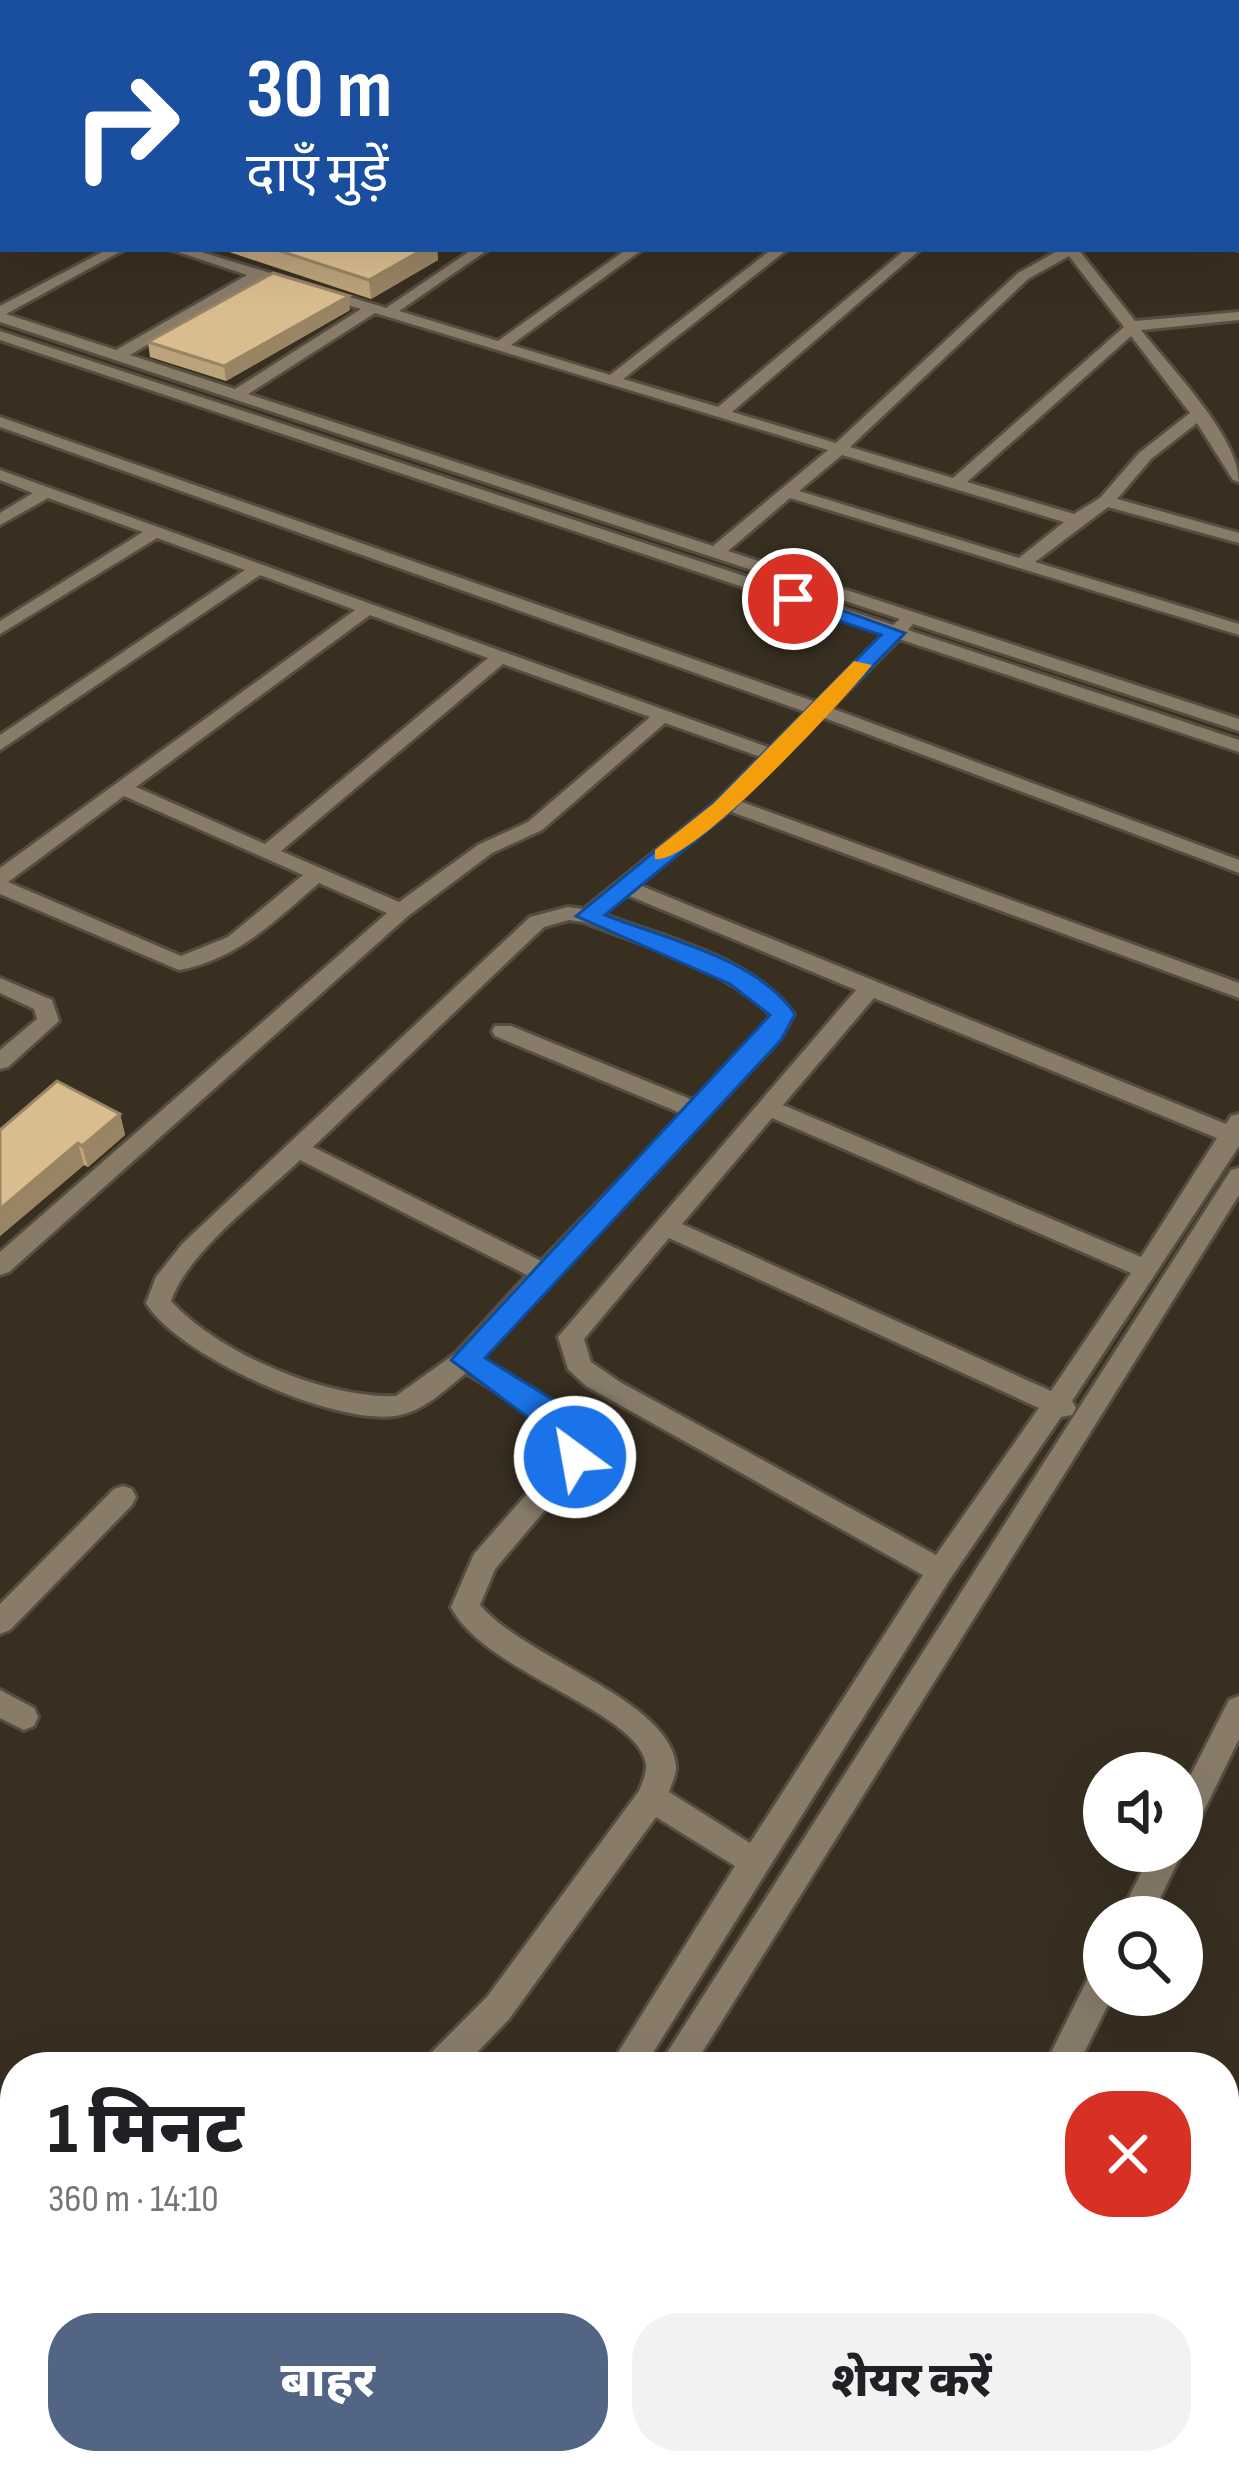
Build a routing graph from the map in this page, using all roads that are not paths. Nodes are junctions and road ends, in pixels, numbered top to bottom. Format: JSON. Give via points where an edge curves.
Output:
{"nodes":[{"id":1,"x":113,"y":252,"type":"edge"},
{"id":2,"x":186,"y":252,"type":"edge"},
{"id":3,"x":477,"y":252,"type":"edge"},
{"id":4,"x":632,"y":252,"type":"edge"},
{"id":5,"x":777,"y":252,"type":"edge"},
{"id":6,"x":910,"y":252,"type":"edge"},
{"id":7,"x":1066,"y":252,"type":"edge"},
{"id":8,"x":1073,"y":252,"type":"edge"},
{"id":9,"x":258,"y":274,"type":"junction"},
{"id":10,"x":379,"y":311,"type":"junction"},
{"id":11,"x":0,"y":315,"type":"edge"},
{"id":12,"x":1239,"y":316,"type":"edge"},
{"id":13,"x":1133,"y":326,"type":"junction"},
{"id":14,"x":0,"y":335,"type":"edge"},
{"id":15,"x":499,"y":347,"type":"junction"},
{"id":16,"x":117,"y":356,"type":"junction"},
{"id":17,"x":611,"y":381,"type":"junction"},
{"id":18,"x":236,"y":394,"type":"junction"},
{"id":19,"x":720,"y":414,"type":"junction"},
{"id":20,"x":1199,"y":414,"type":"junction"},
{"id":21,"x":0,"y":422,"type":"edge"},
{"id":22,"x":839,"y":449,"type":"junction"},
{"id":23,"x":1237,"y":469,"type":"edge"},
{"id":24,"x":0,"y":475,"type":"edge"},
{"id":25,"x":955,"y":484,"type":"junction"},
{"id":26,"x":46,"y":492,"type":"junction"},
{"id":27,"x":789,"y":493,"type":"junction"},
{"id":28,"x":1106,"y":501,"type":"junction"},
{"id":29,"x":0,"y":520,"type":"edge"},
{"id":30,"x":1076,"y":520,"type":"junction"},
{"id":31,"x":155,"y":532,"type":"junction"},
{"id":32,"x":1239,"y":538,"type":"edge"},
{"id":33,"x":715,"y":553,"type":"junction"},
{"id":34,"x":1022,"y":564,"type":"junction"},
{"id":35,"x":257,"y":568,"type":"junction"},
{"id":36,"x":367,"y":608,"type":"junction"},
{"id":37,"x":911,"y":617,"type":"junction"},
{"id":38,"x":0,"y":629,"type":"edge"},
{"id":39,"x":1239,"y":630,"type":"edge"},
{"id":40,"x":895,"y":633,"type":"junction"},
{"id":41,"x":500,"y":656,"type":"junction"},
{"id":42,"x":817,"y":709,"type":"junction"},
{"id":43,"x":662,"y":716,"type":"junction"},
{"id":44,"x":1239,"y":725,"type":"edge"},
{"id":45,"x":0,"y":744,"type":"edge"},
{"id":46,"x":1239,"y":746,"type":"edge"},
{"id":47,"x":772,"y":755,"type":"junction"},
{"id":48,"x":122,"y":788,"type":"junction"},
{"id":49,"x":726,"y":803,"type":"junction"},
{"id":50,"x":268,"y":852,"type":"junction"},
{"id":51,"x":1239,"y":867,"type":"edge"},
{"id":52,"x":317,"y":874,"type":"junction"},
{"id":53,"x":0,"y":882,"type":"edge"},
{"id":54,"x":624,"y":886,"type":"junction"},
{"id":55,"x":401,"y":911,"type":"junction"},
{"id":56,"x":588,"y":916,"type":"junction"},
{"id":57,"x":0,"y":985,"type":"edge"},
{"id":58,"x":870,"y":988,"type":"junction"},
{"id":59,"x":1239,"y":991,"type":"edge"},
{"id":60,"x":503,"y":1031,"type":"dead end"},
{"id":61,"x":0,"y":1062,"type":"edge"},
{"id":62,"x":770,"y":1108,"type":"junction"},
{"id":63,"x":698,"y":1111,"type":"junction"},
{"id":64,"x":1236,"y":1132,"type":"edge"},
{"id":65,"x":299,"y":1150,"type":"junction"},
{"id":66,"x":1239,"y":1176,"type":"edge"},
{"id":67,"x":667,"y":1227,"type":"junction"},
{"id":68,"x":0,"y":1265,"type":"edge"},
{"id":69,"x":1146,"y":1269,"type":"junction"},
{"id":70,"x":544,"y":1273,"type":"junction"},
{"id":71,"x":465,"y":1360,"type":"junction"},
{"id":72,"x":1053,"y":1403,"type":"junction"},
{"id":73,"x":1082,"y":1417,"type":"junction"},
{"id":74,"x":123,"y":1497,"type":"dead end"},
{"id":75,"x":940,"y":1571,"type":"junction"},
{"id":76,"x":0,"y":1622,"type":"edge"},
{"id":77,"x":1239,"y":1709,"type":"edge"},
{"id":78,"x":1203,"y":1781,"type":"edge"},
{"id":79,"x":652,"y":1798,"type":"junction"},
{"id":80,"x":773,"y":1835,"type":"junction"},
{"id":81,"x":806,"y":1858,"type":"junction"},
{"id":82,"x":754,"y":1862,"type":"junction"},
{"id":83,"x":1086,"y":2016,"type":"edge"},
{"id":84,"x":455,"y":2052,"type":"edge"},
{"id":85,"x":634,"y":2052,"type":"edge"},
{"id":86,"x":683,"y":2052,"type":"edge"},
{"id":87,"x":1068,"y":2052,"type":"edge"}],
"edges":[{"from":1,"to":11,"type":"street"},
{"from":2,"to":9,"type":"street"},
{"from":3,"to":10,"type":"street"},
{"from":4,"to":15,"type":"street"},
{"from":5,"to":17,"type":"street"},
{"from":6,"to":19,"type":"street"},
{"from":7,"to":22,"type":"street","via":[[1023,276]]},
{"from":8,"to":13,"type":"street"},
{"from":9,"to":10,"type":"street"},
{"from":9,"to":16,"type":"street"},
{"from":10,"to":15,"type":"street"},
{"from":10,"to":18,"type":"street"},
{"from":11,"to":16,"type":"street"},
{"from":12,"to":13,"type":"street"},
{"from":13,"to":20,"type":"street"},
{"from":13,"to":25,"type":"street"},
{"from":14,"to":40,"type":"street"},
{"from":15,"to":17,"type":"street"},
{"from":16,"to":18,"type":"street"},
{"from":17,"to":19,"type":"street"},
{"from":18,"to":33,"type":"street"},
{"from":19,"to":22,"type":"street"},
{"from":20,"to":23,"type":"street"},
{"from":20,"to":28,"type":"street","via":[[1145,456]]},
{"from":21,"to":42,"type":"street"},
{"from":22,"to":25,"type":"street"},
{"from":22,"to":27,"type":"street"},
{"from":24,"to":26,"type":"street"},
{"from":25,"to":30,"type":"street"},
{"from":26,"to":29,"type":"street"},
{"from":26,"to":31,"type":"street"},
{"from":27,"to":33,"type":"street"},
{"from":27,"to":34,"type":"street"},
{"from":28,"to":30,"type":"street"},
{"from":28,"to":32,"type":"street"},
{"from":30,"to":34,"type":"street"},
{"from":31,"to":35,"type":"street"},
{"from":31,"to":38,"type":"street"},
{"from":33,"to":37,"type":"street"},
{"from":34,"to":39,"type":"street"},
{"from":35,"to":36,"type":"street"},
{"from":35,"to":45,"type":"street"},
{"from":36,"to":41,"type":"street"},
{"from":36,"to":48,"type":"street"},
{"from":37,"to":40,"type":"street"},
{"from":37,"to":44,"type":"street"},
{"from":40,"to":42,"type":"street"},
{"from":40,"to":46,"type":"street"},
{"from":41,"to":43,"type":"street"},
{"from":41,"to":50,"type":"street"},
{"from":42,"to":47,"type":"street"},
{"from":42,"to":51,"type":"street"},
{"from":43,"to":47,"type":"street"},
{"from":43,"to":55,"type":"street","via":[[535,826],[485,849]]},
{"from":47,"to":49,"type":"street"},
{"from":48,"to":50,"type":"street"},
{"from":48,"to":53,"type":"street"},
{"from":49,"to":54,"type":"street"},
{"from":49,"to":59,"type":"street"},
{"from":50,"to":52,"type":"street"},
{"from":52,"to":53,"type":"street","via":[[226,949],[179,963]]},
{"from":52,"to":55,"type":"street"},
{"from":54,"to":56,"type":"street"},
{"from":54,"to":58,"type":"street"},
{"from":55,"to":68,"type":"street"},
{"from":56,"to":63,"type":"street","via":[[739,979],[783,1014]]},
{"from":56,"to":65,"type":"street","via":[[537,922]]},
{"from":57,"to":61,"type":"street","via":[[44,1005],[48,1021]]},
{"from":58,"to":62,"type":"street"},
{"from":58,"to":64,"type":"street"},
{"from":60,"to":63,"type":"street"},
{"from":62,"to":67,"type":"street"},
{"from":62,"to":69,"type":"street"},
{"from":63,"to":70,"type":"street"},
{"from":64,"to":69,"type":"street"},
{"from":65,"to":70,"type":"street"},
{"from":65,"to":71,"type":"street","via":[[190,1250],[165,1283],[158,1304],[167,1318],[320,1399],[362,1409],[400,1406]]},
{"from":66,"to":73,"type":"street"},
{"from":67,"to":72,"type":"street"},
{"from":67,"to":75,"type":"street","via":[[571,1337],[582,1370]]},
{"from":69,"to":72,"type":"street"},
{"from":70,"to":71,"type":"street"},
{"from":71,"to":79,"type":"street","via":[[576,1438],[575,1457],[484,1562],[465,1606],[476,1629],[503,1648],[648,1729],[666,1777]]},
{"from":72,"to":73,"type":"street"},
{"from":72,"to":75,"type":"street"},
{"from":73,"to":81,"type":"street"},
{"from":74,"to":76,"type":"street"},
{"from":75,"to":80,"type":"street"},
{"from":77,"to":78,"type":"street"},
{"from":79,"to":82,"type":"street"},
{"from":79,"to":84,"type":"street","via":[[498,2008]]},
{"from":80,"to":81,"type":"street"},
{"from":80,"to":82,"type":"street"},
{"from":81,"to":86,"type":"street"},
{"from":82,"to":85,"type":"street"},
{"from":83,"to":87,"type":"street"}]}
